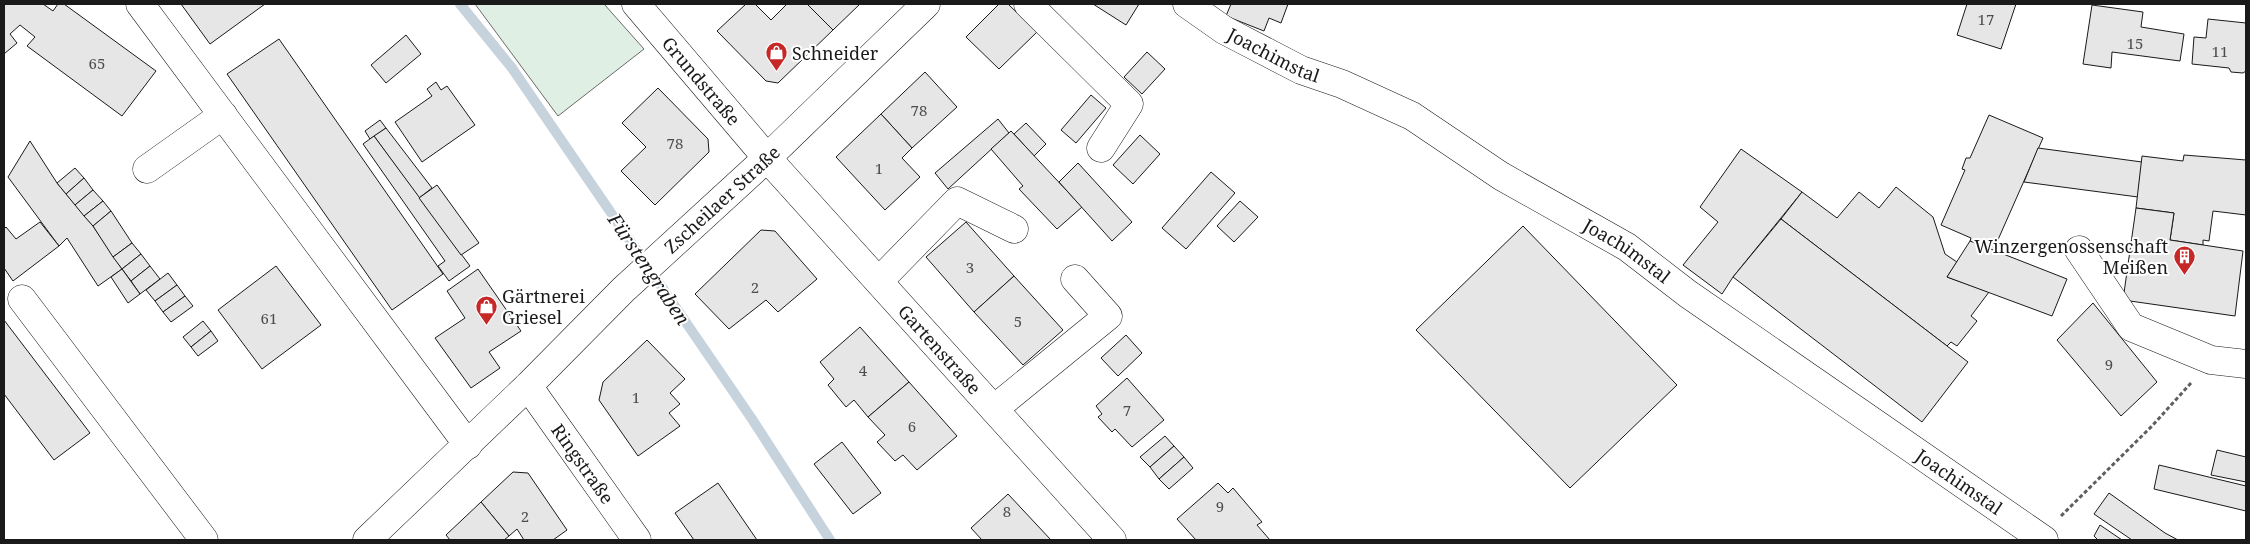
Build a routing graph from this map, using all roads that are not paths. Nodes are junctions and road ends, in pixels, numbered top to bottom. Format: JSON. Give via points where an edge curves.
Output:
{"nodes":[{"id":1,"x":140,"y":4,"type":"edge"},
{"id":2,"x":636,"y":4,"type":"edge"},
{"id":3,"x":926,"y":4,"type":"edge"},
{"id":4,"x":1028,"y":4,"type":"edge"},
{"id":5,"x":1187,"y":4,"type":"edge"},
{"id":6,"x":222,"y":116,"type":"junction"},
{"id":7,"x":1101,"y":148,"type":"dead end"},
{"id":8,"x":768,"y":158,"type":"junction"},
{"id":9,"x":147,"y":169,"type":"dead end"},
{"id":10,"x":1014,"y":229,"type":"dead end"},
{"id":11,"x":2079,"y":250,"type":"dead end"},
{"id":12,"x":1075,"y":279,"type":"dead end"},
{"id":13,"x":879,"y":281,"type":"junction"},
{"id":14,"x":22,"y":298,"type":"dead end"},
{"id":15,"x":2246,"y":364,"type":"edge"},
{"id":16,"x":528,"y":386,"type":"junction"},
{"id":17,"x":994,"y":409,"type":"junction"},
{"id":18,"x":468,"y":445,"type":"junction"},
{"id":19,"x":2042,"y":539,"type":"edge"},
{"id":20,"x":204,"y":540,"type":"edge"},
{"id":21,"x":367,"y":540,"type":"edge"},
{"id":22,"x":637,"y":540,"type":"edge"},
{"id":23,"x":1112,"y":540,"type":"edge"}],
"edges":[{"from":1,"to":6,"type":"street"},
{"from":2,"to":8,"type":"street","name":"Grundstraße"},
{"from":3,"to":8,"type":"street","name":"Zscheilaer Straße"},
{"from":4,"to":7,"type":"street","via":[[1129,104]]},
{"from":5,"to":19,"type":"street","name":"Joachimstal","via":[[1224,30],[1302,70],[1342,84],[1412,116],[1501,176],[1627,247],[1688,294]]},
{"from":6,"to":9,"type":"street"},
{"from":6,"to":18,"type":"street"},
{"from":8,"to":13,"type":"street","name":"Gartenstraße"},
{"from":8,"to":16,"type":"street","name":"Zscheilaer Straße","via":[[623,290]]},
{"from":10,"to":13,"type":"street","via":[[957,201]]},
{"from":11,"to":15,"type":"street","via":[[2131,327],[2211,360]]},
{"from":12,"to":17,"type":"street","via":[[1108,316]]},
{"from":13,"to":17,"type":"street","name":"Gartenstraße"},
{"from":14,"to":20,"type":"street"},
{"from":16,"to":18,"type":"street","name":"Zscheilaer Straße"},
{"from":16,"to":22,"type":"street","name":"Ringstraße"},
{"from":17,"to":23,"type":"street","name":"Gartenstraße"},
{"from":18,"to":21,"type":"street","name":"Zscheilaer Straße"}]}
